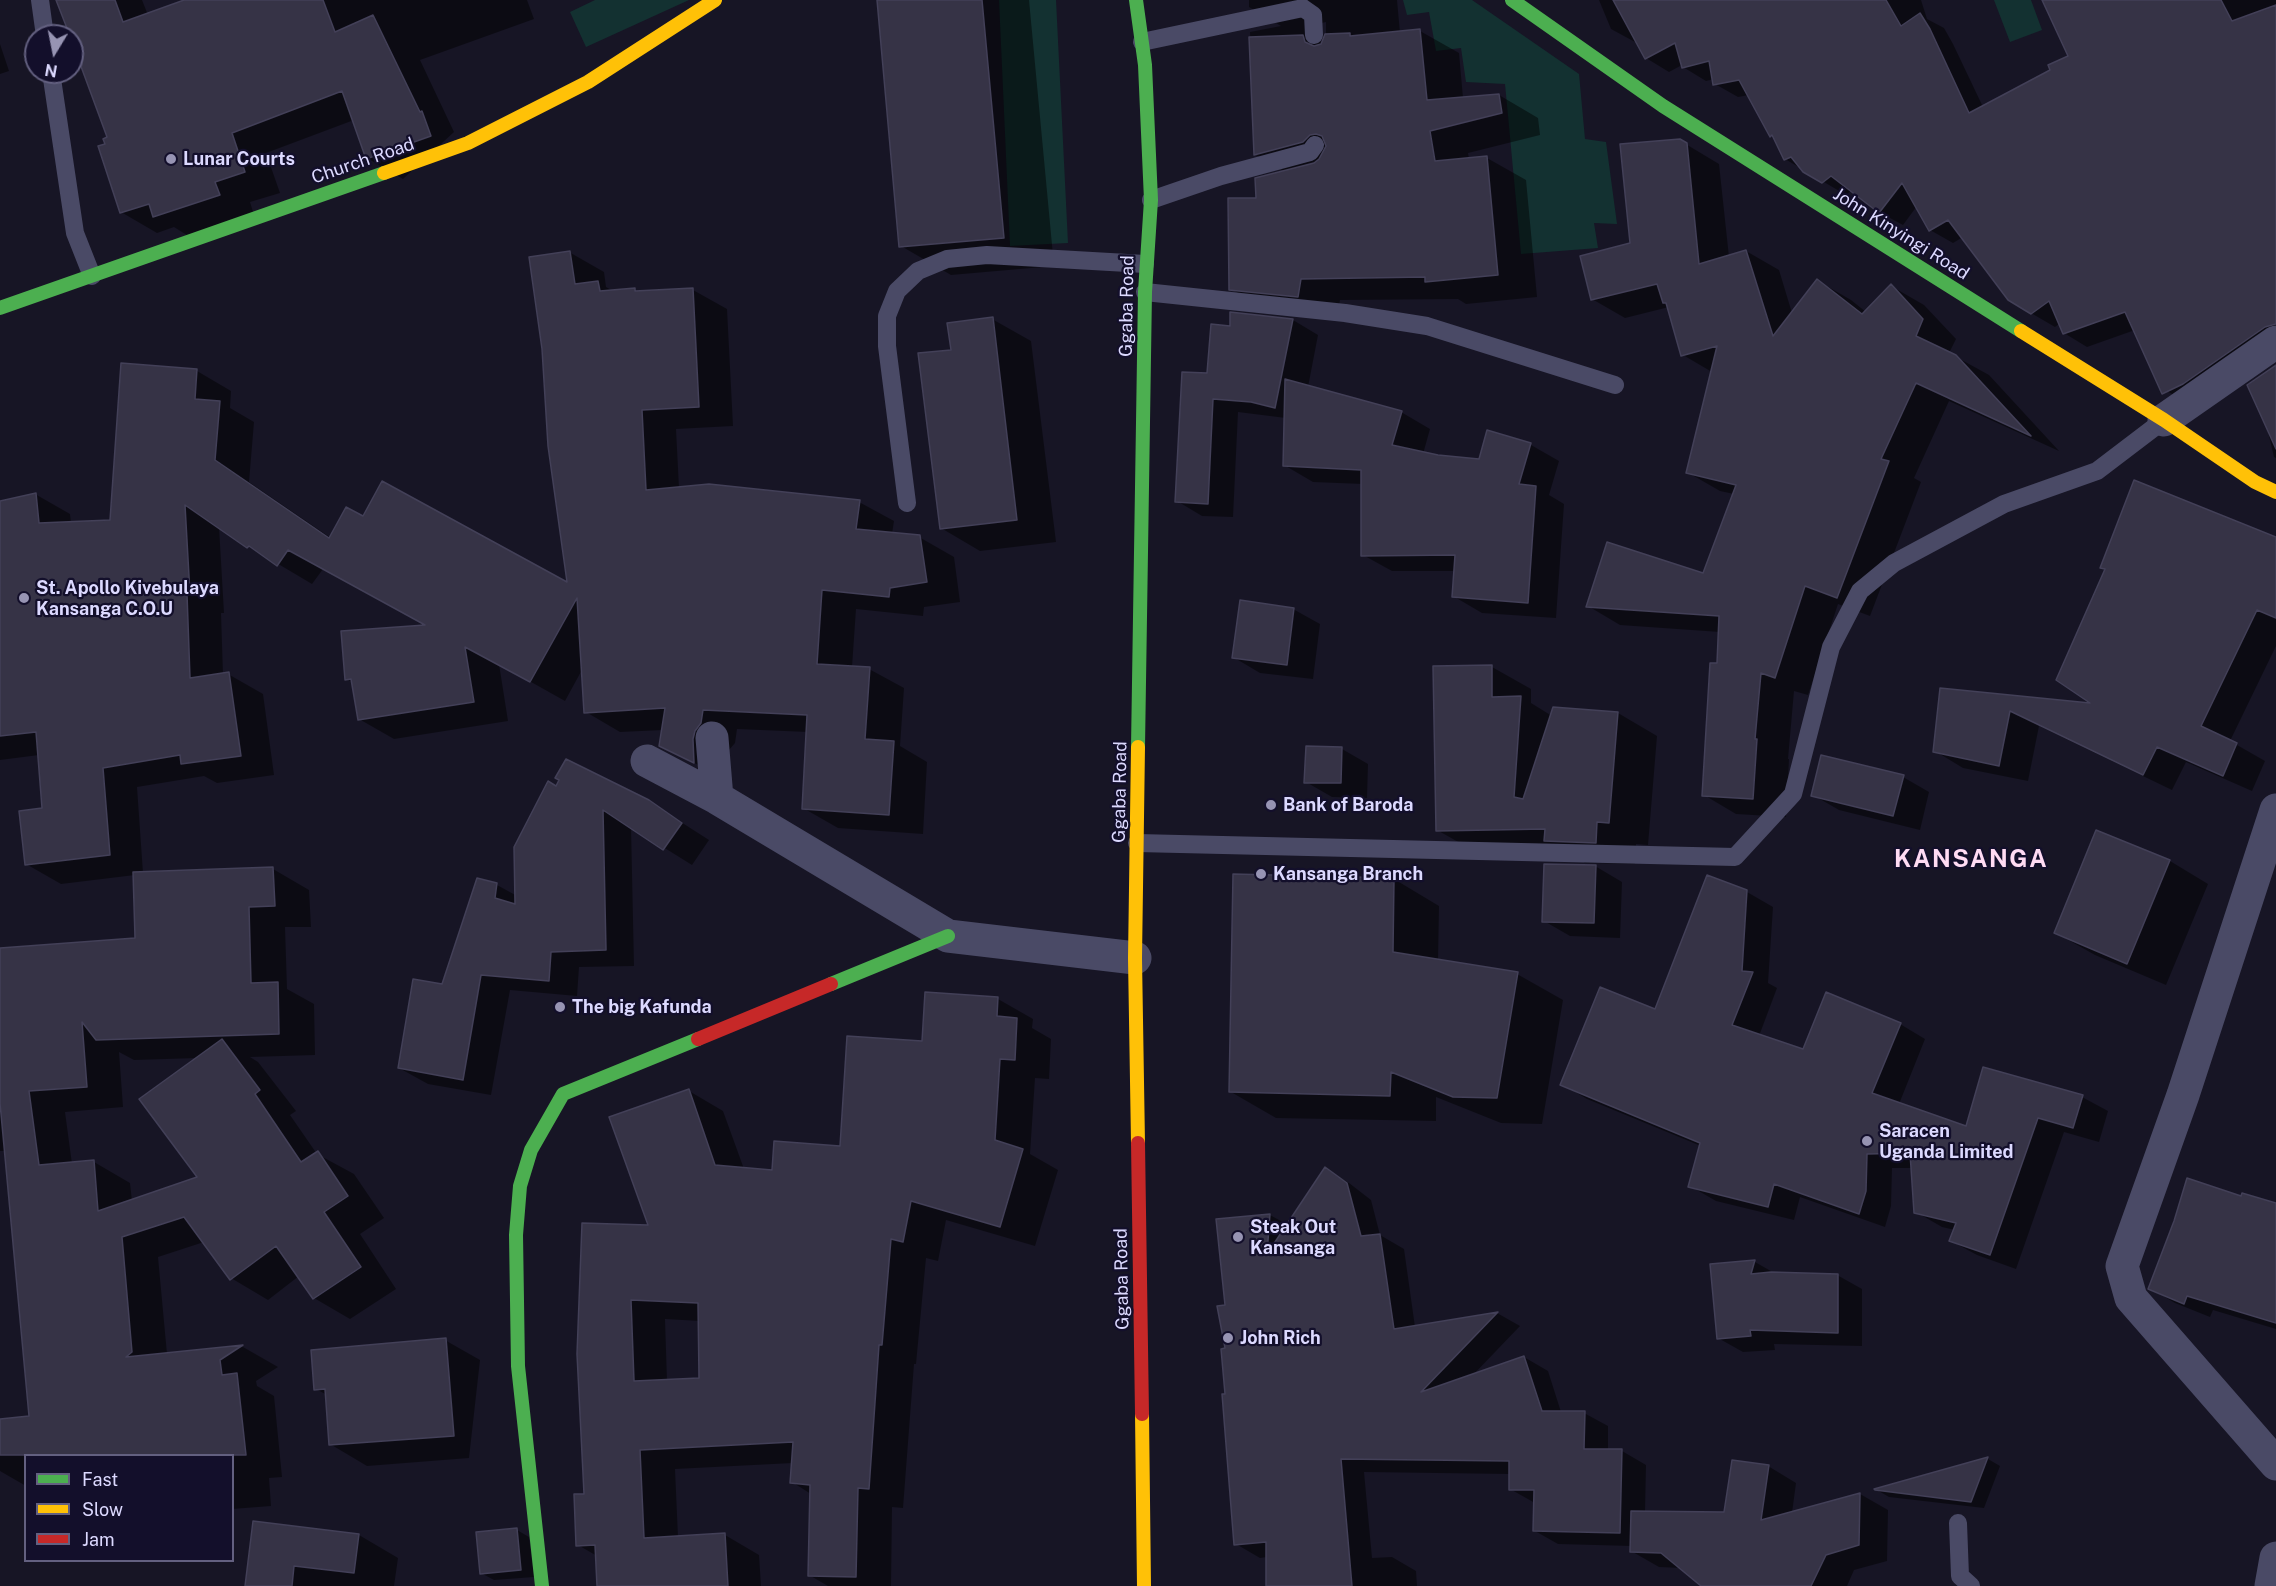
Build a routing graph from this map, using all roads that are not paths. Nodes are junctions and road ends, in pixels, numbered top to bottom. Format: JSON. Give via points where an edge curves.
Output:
{"nodes":[{"id":1,"x":40,"y":0,"type":"edge"},
{"id":2,"x":715,"y":0,"type":"edge"},
{"id":3,"x":1136,"y":0,"type":"edge"},
{"id":4,"x":1512,"y":0,"type":"edge"},
{"id":5,"x":43,"y":24,"type":"edge"},
{"id":6,"x":1314,"y":35,"type":"dead end"},
{"id":7,"x":1142,"y":42,"type":"junction"},
{"id":8,"x":53,"y":84,"type":"edge"},
{"id":9,"x":1315,"y":145,"type":"dead end"},
{"id":10,"x":1151,"y":200,"type":"junction"},
{"id":11,"x":1145,"y":264,"type":"junction"},
{"id":12,"x":92,"y":276,"type":"junction"},
{"id":13,"x":1145,"y":292,"type":"junction"},
{"id":14,"x":0,"y":308,"type":"edge"},
{"id":15,"x":2276,"y":342,"type":"edge"},
{"id":16,"x":1615,"y":385,"type":"dead end"},
{"id":17,"x":2163,"y":420,"type":"junction"},
{"id":18,"x":2276,"y":492,"type":"edge"},
{"id":19,"x":907,"y":503,"type":"dead end"},
{"id":20,"x":712,"y":738,"type":"dead end"},
{"id":21,"x":647,"y":761,"type":"dead end"},
{"id":22,"x":717,"y":798,"type":"junction"},
{"id":23,"x":2276,"y":810,"type":"edge"},
{"id":24,"x":1137,"y":843,"type":"junction"},
{"id":25,"x":948,"y":936,"type":"junction"},
{"id":26,"x":1135,"y":958,"type":"junction"},
{"id":27,"x":2276,"y":1464,"type":"edge"},
{"id":28,"x":1958,"y":1523,"type":"dead end"},
{"id":29,"x":2276,"y":1558,"type":"edge"},
{"id":30,"x":542,"y":1586,"type":"edge"},
{"id":31,"x":1144,"y":1586,"type":"edge"},
{"id":32,"x":1971,"y":1586,"type":"edge"},
{"id":33,"x":2271,"y":1586,"type":"edge"}],
"edges":[{"from":1,"to":5,"type":"lane"},
{"from":2,"to":12,"type":"street","name":"Church Road","via":[[588,82],[468,143]]},
{"from":3,"to":7,"type":"street","name":"Ggaba Road"},
{"from":4,"to":17,"type":"street","name":"John Kinyingi Road","via":[[1663,106]]},
{"from":6,"to":7,"type":"lane","via":[[1313,15],[1303,8]]},
{"from":7,"to":10,"type":"street","name":"Ggaba Road"},
{"from":8,"to":12,"type":"lane","via":[[75,233]]},
{"from":9,"to":10,"type":"lane","via":[[1310,152]]},
{"from":10,"to":11,"type":"street","name":"Ggaba Road"},
{"from":11,"to":13,"type":"street","name":"Ggaba Road"},
{"from":11,"to":19,"type":"lane","via":[[977,256],[947,259],[918,271],[897,291],[887,316],[887,346]]},
{"from":12,"to":14,"type":"street","name":"Church Road"},
{"from":13,"to":16,"type":"lane","via":[[1345,313],[1427,326]]},
{"from":13,"to":24,"type":"street","name":"Ggaba Road"},
{"from":15,"to":17,"type":"street"},
{"from":17,"to":18,"type":"street","name":"John Kinyingi Road"},
{"from":17,"to":24,"type":"lane","via":[[2097,471],[2004,504],[1894,563],[1860,591],[1831,647],[1793,794],[1736,857]]},
{"from":20,"to":22,"type":"street"},
{"from":21,"to":22,"type":"street"},
{"from":22,"to":25,"type":"street"},
{"from":23,"to":27,"type":"street","via":[[2183,1095],[2122,1266],[2131,1298]]},
{"from":24,"to":26,"type":"street","name":"Ggaba Road"},
{"from":25,"to":26,"type":"street"},
{"from":25,"to":30,"type":"street","via":[[563,1094],[531,1150],[520,1186],[516,1235],[518,1366]]},
{"from":26,"to":31,"type":"street","name":"Ggaba Road"},
{"from":28,"to":32,"type":"lane","via":[[1960,1576]]},
{"from":29,"to":33,"type":"street"}]}
